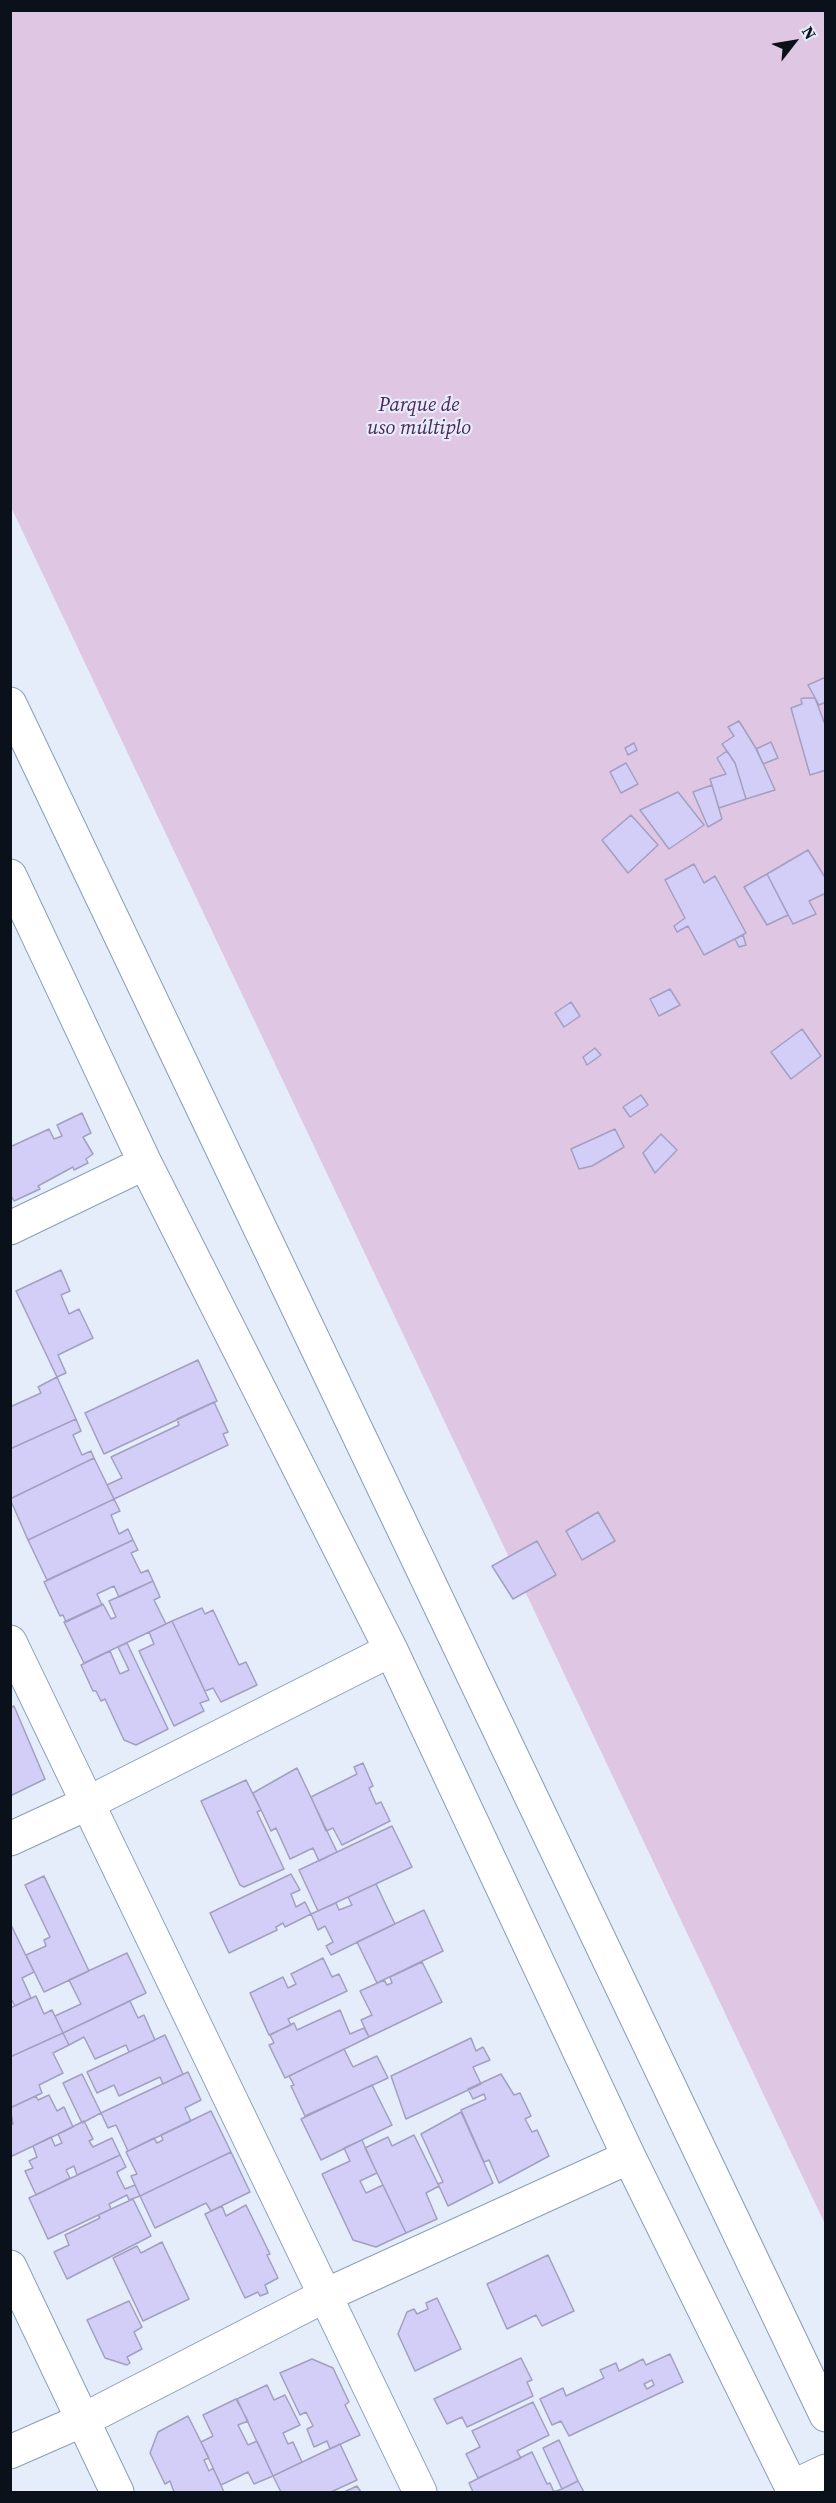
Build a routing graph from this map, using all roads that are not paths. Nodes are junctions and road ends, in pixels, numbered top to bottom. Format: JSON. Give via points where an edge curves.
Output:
{"nodes":[{"id":1,"x":10,"y":704,"type":"edge"},
{"id":2,"x":10,"y":876,"type":"edge"},
{"id":3,"x":20,"y":919,"type":"edge"},
{"id":4,"x":145,"y":1163,"type":"junction"},
{"id":5,"x":10,"y":1228,"type":"edge"},
{"id":6,"x":10,"y":1642,"type":"edge"},
{"id":7,"x":391,"y":1650,"type":"junction"},
{"id":8,"x":86,"y":1804,"type":"junction"},
{"id":9,"x":10,"y":1839,"type":"edge"},
{"id":10,"x":629,"y":2157,"type":"junction"},
{"id":11,"x":10,"y":2267,"type":"edge"},
{"id":12,"x":326,"y":2295,"type":"junction"},
{"id":13,"x":825,"y":2415,"type":"edge"},
{"id":14,"x":83,"y":2420,"type":"junction"},
{"id":15,"x":10,"y":2452,"type":"edge"},
{"id":16,"x":825,"y":2471,"type":"edge"},
{"id":17,"x":793,"y":2490,"type":"edge"},
{"id":18,"x":117,"y":2493,"type":"edge"},
{"id":19,"x":420,"y":2493,"type":"edge"}],
"edges":[{"from":1,"to":13,"type":"street"},
{"from":2,"to":3,"type":"street"},
{"from":3,"to":4,"type":"street"},
{"from":4,"to":5,"type":"street"},
{"from":4,"to":7,"type":"street"},
{"from":6,"to":8,"type":"street"},
{"from":7,"to":8,"type":"street"},
{"from":7,"to":10,"type":"street"},
{"from":8,"to":9,"type":"street"},
{"from":8,"to":12,"type":"street"},
{"from":10,"to":12,"type":"street"},
{"from":10,"to":17,"type":"street"},
{"from":11,"to":14,"type":"street"},
{"from":12,"to":14,"type":"street"},
{"from":12,"to":19,"type":"street"},
{"from":14,"to":15,"type":"street"},
{"from":14,"to":18,"type":"street"},
{"from":16,"to":17,"type":"street"}]}
